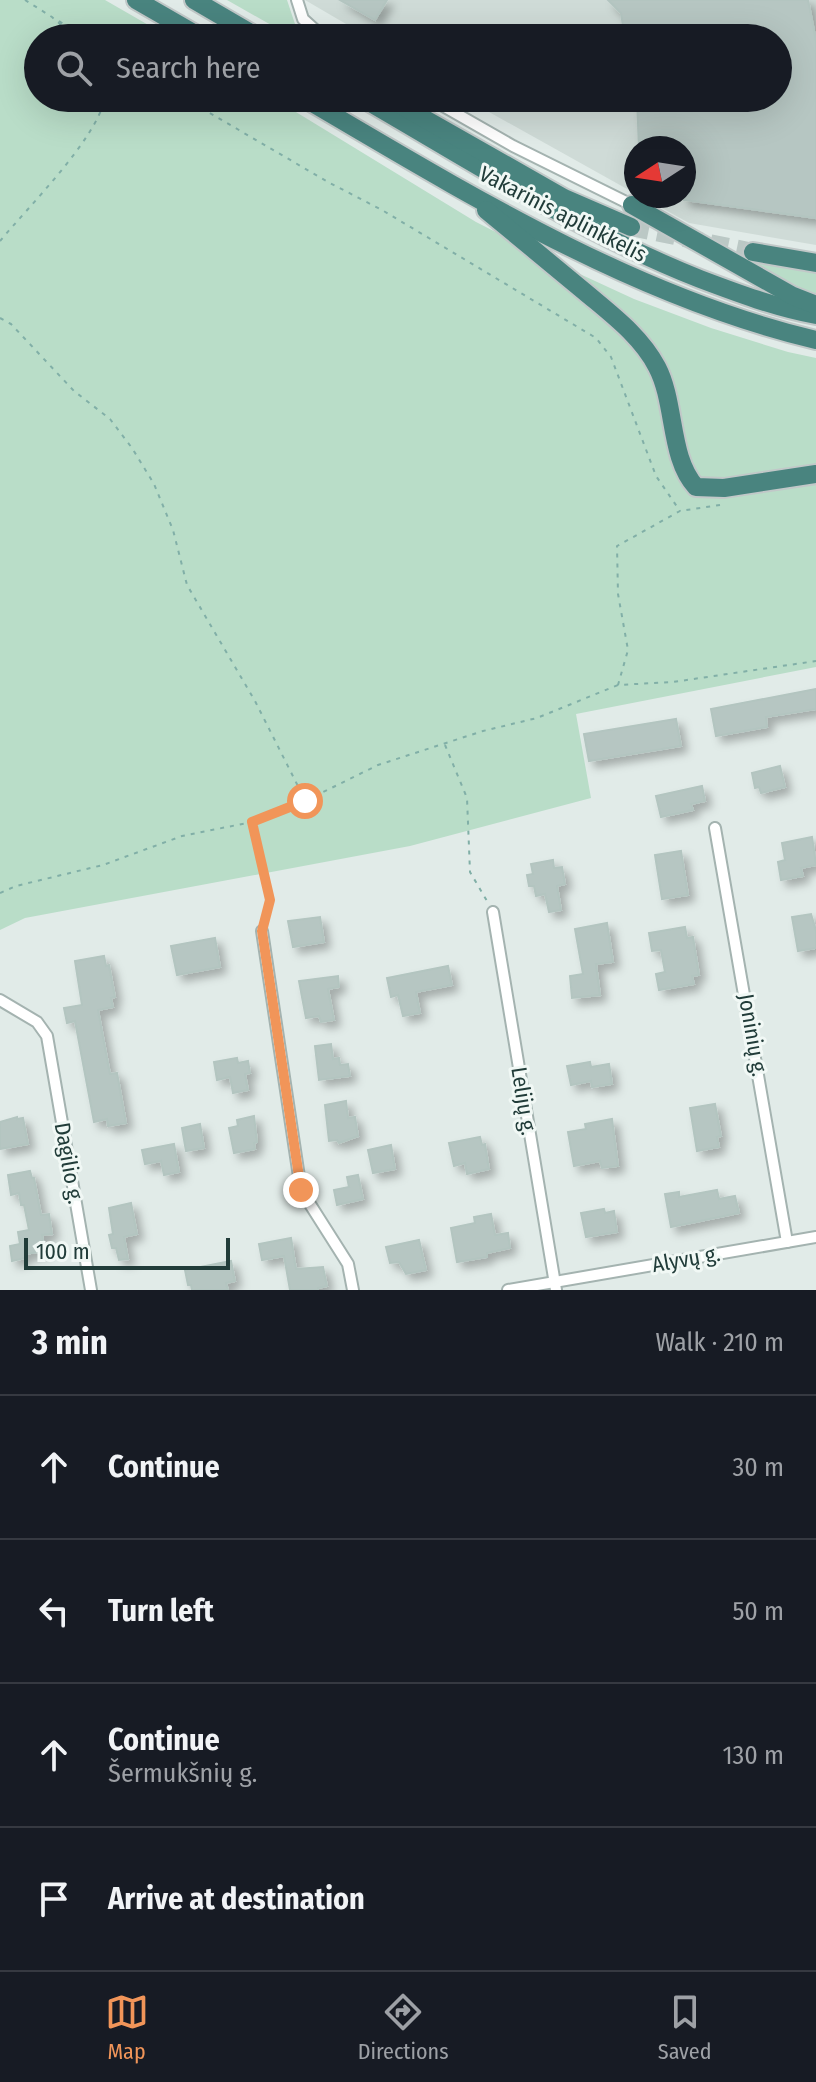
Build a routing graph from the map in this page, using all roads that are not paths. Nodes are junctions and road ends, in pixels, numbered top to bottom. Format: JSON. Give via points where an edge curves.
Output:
{"nodes":[{"id":1,"x":136,"y":0,"type":"edge"},
{"id":2,"x":194,"y":0,"type":"edge"},
{"id":3,"x":297,"y":0,"type":"edge"},
{"id":4,"x":221,"y":16,"type":"junction"},
{"id":5,"x":178,"y":24,"type":"edge"},
{"id":6,"x":235,"y":24,"type":"edge"},
{"id":7,"x":241,"y":24,"type":"edge"},
{"id":8,"x":309,"y":24,"type":"edge"},
{"id":9,"x":328,"y":112,"type":"edge"},
{"id":10,"x":386,"y":112,"type":"edge"},
{"id":11,"x":413,"y":112,"type":"edge"},
{"id":12,"x":454,"y":112,"type":"edge"},
{"id":13,"x":459,"y":188,"type":"junction"},
{"id":14,"x":624,"y":201,"type":"edge"},
{"id":15,"x":637,"y":208,"type":"edge"},
{"id":16,"x":631,"y":227,"type":"tunnel mouth"},
{"id":17,"x":753,"y":252,"type":"tunnel mouth"},
{"id":18,"x":816,"y":263,"type":"edge"},
{"id":19,"x":814,"y":310,"type":"edge"},
{"id":20,"x":810,"y":338,"type":"edge"},
{"id":21,"x":816,"y":474,"type":"edge"},
{"id":22,"x":715,"y":828,"type":"dead end"},
{"id":23,"x":493,"y":912,"type":"road end"},
{"id":24,"x":262,"y":931,"type":"road end"},
{"id":25,"x":0,"y":1000,"type":"edge"},
{"id":26,"x":816,"y":1237,"type":"edge"},
{"id":27,"x":787,"y":1242,"type":"junction"},
{"id":28,"x":555,"y":1286,"type":"edge"},
{"id":29,"x":91,"y":1290,"type":"edge"},
{"id":30,"x":353,"y":1290,"type":"edge"},
{"id":31,"x":508,"y":1290,"type":"edge"}],
"edges":[{"from":1,"to":5,"type":"highway"},
{"from":2,"to":4,"type":"highway"},
{"from":3,"to":8,"type":"street"},
{"from":4,"to":6,"type":"highway"},
{"from":4,"to":7,"type":"highway"},
{"from":9,"to":13,"type":"highway","name":"Vakarinis aplinkkelis"},
{"from":10,"to":19,"type":"highway","name":"Vakarinis aplinkkelis","via":[[630,249],[725,288]]},
{"from":11,"to":16,"type":"highway","via":[[564,198]]},
{"from":12,"to":14,"type":"street"},
{"from":13,"to":20,"type":"highway","name":"Vakarinis aplinkkelis","via":[[638,279],[724,314]]},
{"from":13,"to":21,"type":"highway","via":[[646,349],[665,387],[681,463],[696,487],[724,488]]},
{"from":15,"to":19,"type":"highway"},
{"from":17,"to":18,"type":"highway"},
{"from":22,"to":27,"type":"street","name":"Joninių g."},
{"from":23,"to":28,"type":"street","name":"Lelijų g."},
{"from":24,"to":30,"type":"street","via":[[301,1190],[348,1264]]},
{"from":25,"to":29,"type":"street","name":"Dagilio g.","via":[[37,1022],[47,1036]]},
{"from":26,"to":27,"type":"street","name":"Alyvų g."},
{"from":27,"to":28,"type":"street","name":"Alyvų g."},
{"from":28,"to":31,"type":"street","name":"Alyvų g."}]}
